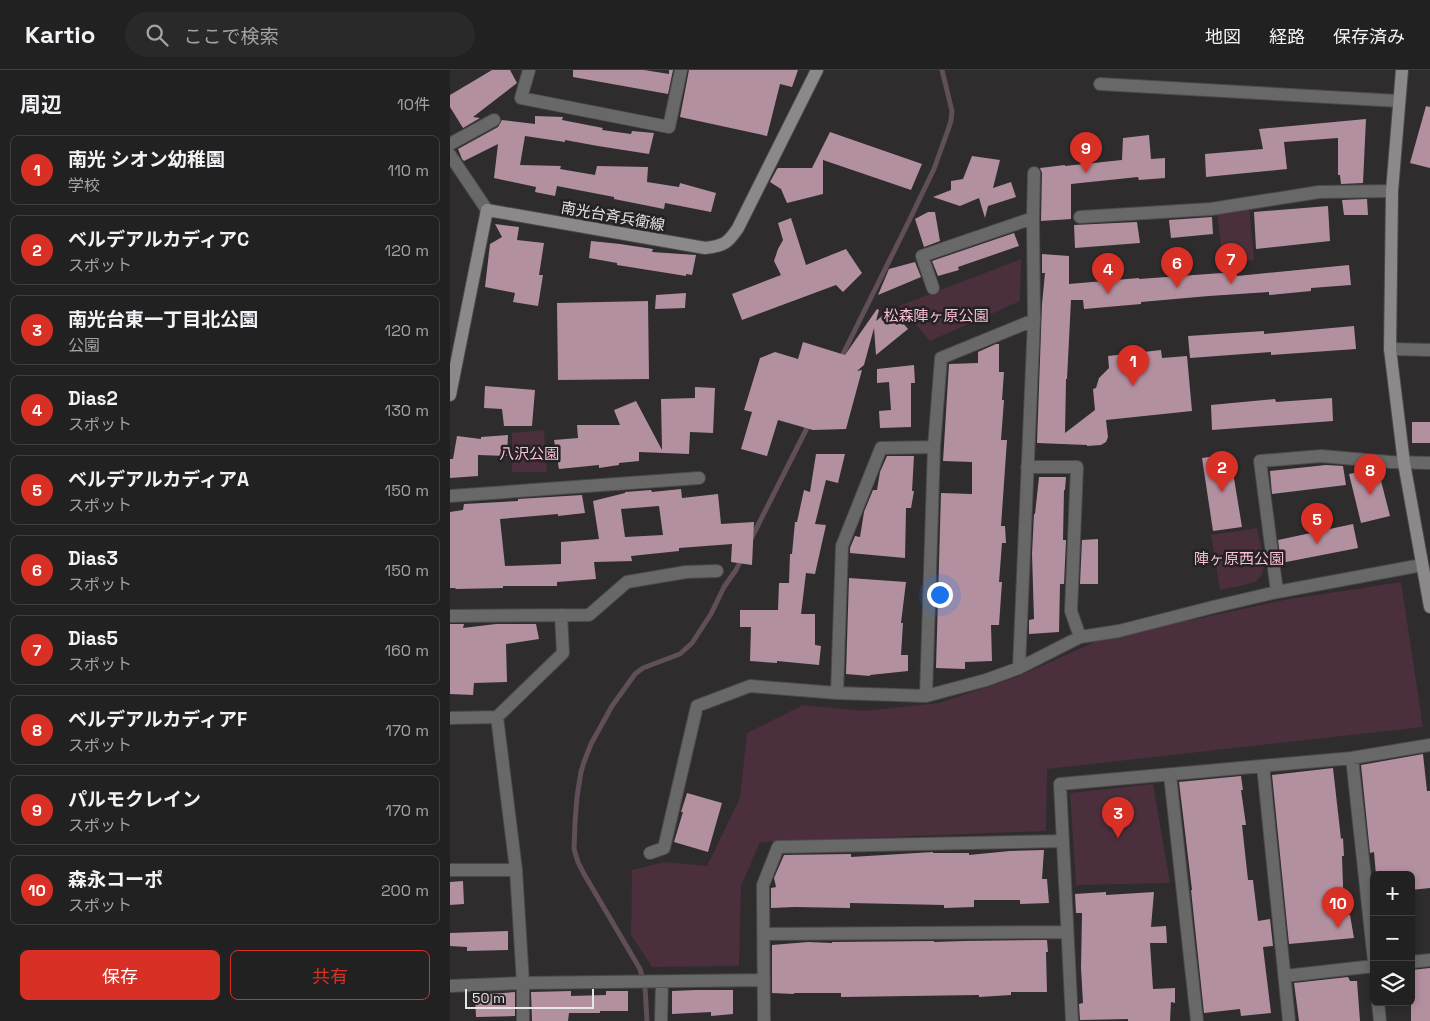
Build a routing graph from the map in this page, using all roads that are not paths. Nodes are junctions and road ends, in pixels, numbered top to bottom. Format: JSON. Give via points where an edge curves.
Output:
{"nodes":[{"id":1,"x":529,"y":70,"type":"edge"},
{"id":2,"x":681,"y":70,"type":"edge"},
{"id":3,"x":817,"y":70,"type":"edge"},
{"id":4,"x":1402,"y":70,"type":"edge"},
{"id":5,"x":1100,"y":84,"type":"dead end"},
{"id":6,"x":1399,"y":101,"type":"junction"},
{"id":7,"x":494,"y":120,"type":"dead end"},
{"id":8,"x":450,"y":144,"type":"edge"},
{"id":9,"x":450,"y":155,"type":"edge"},
{"id":10,"x":1034,"y":173,"type":"dead end"},
{"id":11,"x":1392,"y":191,"type":"junction"},
{"id":12,"x":487,"y":210,"type":"junction"},
{"id":13,"x":1080,"y":217,"type":"dead end"},
{"id":14,"x":1033,"y":218,"type":"junction"},
{"id":15,"x":933,"y":288,"type":"dead end"},
{"id":16,"x":1034,"y":320,"type":"junction"},
{"id":17,"x":1390,"y":349,"type":"junction"},
{"id":18,"x":1430,"y":350,"type":"edge"},
{"id":19,"x":450,"y":395,"type":"edge"},
{"id":20,"x":934,"y":447,"type":"junction"},
{"id":21,"x":1404,"y":463,"type":"junction"},
{"id":22,"x":1430,"y":463,"type":"edge"},
{"id":23,"x":1027,"y":467,"type":"junction"},
{"id":24,"x":699,"y":478,"type":"dead end"},
{"id":25,"x":450,"y":496,"type":"edge"},
{"id":26,"x":1422,"y":565,"type":"junction"},
{"id":27,"x":718,"y":571,"type":"dead end"},
{"id":28,"x":1278,"y":592,"type":"junction"},
{"id":29,"x":1430,"y":607,"type":"edge"},
{"id":30,"x":450,"y":616,"type":"edge"},
{"id":31,"x":561,"y":616,"type":"junction"},
{"id":32,"x":1080,"y":637,"type":"junction"},
{"id":33,"x":1019,"y":668,"type":"junction"},
{"id":34,"x":837,"y":693,"type":"junction"},
{"id":35,"x":926,"y":696,"type":"junction"},
{"id":36,"x":497,"y":717,"type":"junction"},
{"id":37,"x":450,"y":718,"type":"edge"},
{"id":38,"x":1430,"y":745,"type":"edge"},
{"id":39,"x":1352,"y":758,"type":"junction"},
{"id":40,"x":1263,"y":766,"type":"junction"},
{"id":41,"x":1170,"y":775,"type":"junction"},
{"id":42,"x":1063,"y":841,"type":"junction"},
{"id":43,"x":650,"y":853,"type":"dead end"},
{"id":44,"x":450,"y":870,"type":"edge"},
{"id":45,"x":516,"y":870,"type":"junction"},
{"id":46,"x":1370,"y":924,"type":"edge"},
{"id":47,"x":1067,"y":932,"type":"junction"},
{"id":48,"x":764,"y":934,"type":"junction"},
{"id":49,"x":1430,"y":960,"type":"edge"},
{"id":50,"x":1415,"y":962,"type":"edge"},
{"id":51,"x":1370,"y":966,"type":"edge"},
{"id":52,"x":1285,"y":976,"type":"junction"},
{"id":53,"x":764,"y":980,"type":"junction"},
{"id":54,"x":651,"y":982,"type":"junction"},
{"id":55,"x":523,"y":983,"type":"junction"},
{"id":56,"x":450,"y":986,"type":"edge"},
{"id":57,"x":1378,"y":1006,"type":"edge"},
{"id":58,"x":524,"y":1021,"type":"edge"},
{"id":59,"x":661,"y":1021,"type":"edge"},
{"id":60,"x":764,"y":1021,"type":"edge"},
{"id":61,"x":1072,"y":1021,"type":"edge"},
{"id":62,"x":1197,"y":1021,"type":"edge"},
{"id":63,"x":1289,"y":1021,"type":"edge"},
{"id":64,"x":1380,"y":1021,"type":"edge"}],
"edges":[{"from":1,"to":2,"type":"street","via":[[521,98],[669,127]]},
{"from":3,"to":12,"type":"street","name":"南光台斉兵衛線","via":[[738,228],[730,240],[717,247],[705,248]]},
{"from":4,"to":6,"type":"street"},
{"from":5,"to":6,"type":"street"},
{"from":6,"to":11,"type":"street"},
{"from":7,"to":8,"type":"street"},
{"from":9,"to":12,"type":"street"},
{"from":10,"to":14,"type":"street"},
{"from":11,"to":13,"type":"street","via":[[1319,192],[1211,209]]},
{"from":11,"to":17,"type":"street"},
{"from":12,"to":19,"type":"street"},
{"from":14,"to":15,"type":"street","via":[[922,256]]},
{"from":14,"to":16,"type":"street"},
{"from":16,"to":20,"type":"street","via":[[941,358]]},
{"from":16,"to":23,"type":"street"},
{"from":17,"to":18,"type":"street"},
{"from":17,"to":21,"type":"street"},
{"from":20,"to":34,"type":"street","via":[[880,448],[842,546]]},
{"from":20,"to":35,"type":"street"},
{"from":21,"to":22,"type":"street"},
{"from":21,"to":26,"type":"street"},
{"from":21,"to":28,"type":"street","via":[[1321,456],[1260,461]]},
{"from":23,"to":32,"type":"street","via":[[1078,467],[1071,611]]},
{"from":23,"to":33,"type":"street"},
{"from":24,"to":25,"type":"street"},
{"from":26,"to":28,"type":"street"},
{"from":26,"to":29,"type":"street"},
{"from":27,"to":31,"type":"street","via":[[686,572],[628,582],[589,615]]},
{"from":28,"to":32,"type":"street","via":[[1120,631]]},
{"from":30,"to":31,"type":"street"},
{"from":31,"to":36,"type":"street","via":[[563,653]]},
{"from":32,"to":33,"type":"street"},
{"from":33,"to":35,"type":"street"},
{"from":34,"to":35,"type":"street"},
{"from":34,"to":43,"type":"street","via":[[750,686],[697,706],[664,848]]},
{"from":36,"to":37,"type":"street"},
{"from":36,"to":45,"type":"street"},
{"from":38,"to":39,"type":"street"},
{"from":39,"to":40,"type":"street"},
{"from":39,"to":46,"type":"street"},
{"from":40,"to":41,"type":"street"},
{"from":40,"to":52,"type":"street"},
{"from":41,"to":42,"type":"street","via":[[1060,784]]},
{"from":41,"to":62,"type":"street"},
{"from":42,"to":47,"type":"street"},
{"from":42,"to":48,"type":"street","via":[[778,847],[763,885]]},
{"from":44,"to":45,"type":"street"},
{"from":45,"to":55,"type":"street"},
{"from":47,"to":48,"type":"street"},
{"from":47,"to":61,"type":"street"},
{"from":48,"to":53,"type":"street"},
{"from":49,"to":50,"type":"street"},
{"from":51,"to":52,"type":"street"},
{"from":52,"to":63,"type":"street"},
{"from":53,"to":54,"type":"street"},
{"from":53,"to":60,"type":"street"},
{"from":54,"to":55,"type":"street"},
{"from":54,"to":59,"type":"street"},
{"from":55,"to":56,"type":"street"},
{"from":55,"to":58,"type":"street"},
{"from":57,"to":64,"type":"street"}]}
